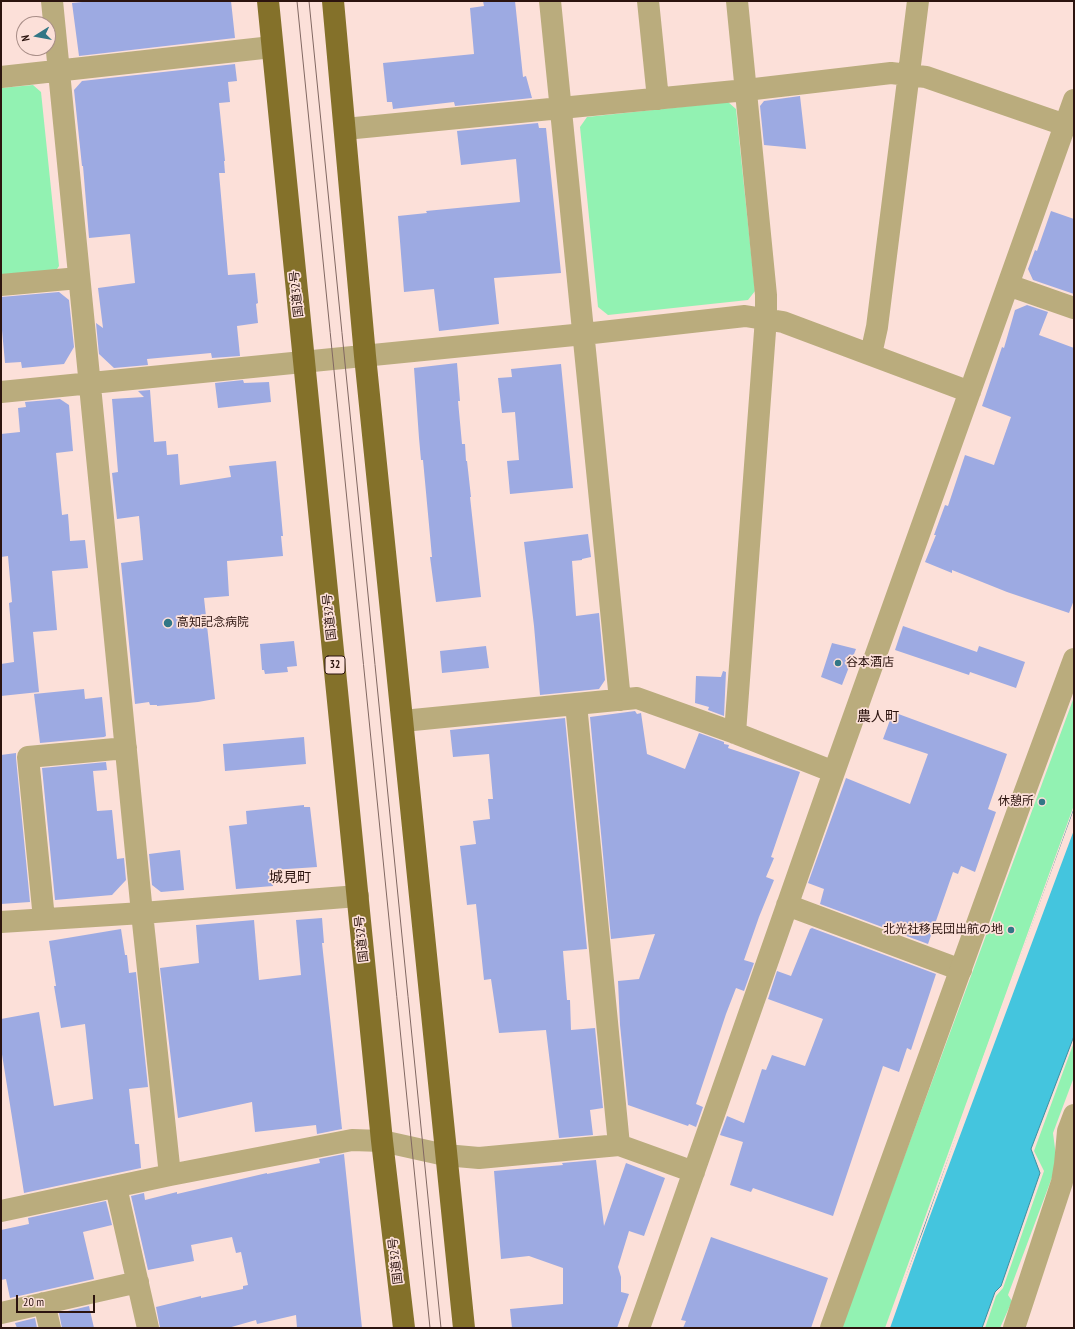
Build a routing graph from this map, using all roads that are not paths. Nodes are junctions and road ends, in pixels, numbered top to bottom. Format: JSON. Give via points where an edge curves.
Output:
{"nodes":[{"id":1,"x":52,"y":1,"type":"edge"},
{"id":2,"x":268,"y":1,"type":"edge"},
{"id":3,"x":333,"y":1,"type":"edge"},
{"id":4,"x":550,"y":1,"type":"edge"},
{"id":5,"x":648,"y":1,"type":"edge"},
{"id":6,"x":737,"y":1,"type":"edge"},
{"id":7,"x":918,"y":1,"type":"edge"},
{"id":8,"x":272,"y":47,"type":"junction"},
{"id":9,"x":59,"y":71,"type":"junction"},
{"id":10,"x":909,"y":74,"type":"junction"},
{"id":11,"x":1,"y":77,"type":"edge"},
{"id":12,"x":746,"y":90,"type":"junction"},
{"id":13,"x":658,"y":99,"type":"junction"},
{"id":14,"x":1074,"y":100,"type":"edge"},
{"id":15,"x":560,"y":108,"type":"junction"},
{"id":16,"x":1065,"y":125,"type":"junction"},
{"id":17,"x":345,"y":129,"type":"junction"},
{"id":18,"x":79,"y":278,"type":"junction"},
{"id":19,"x":1,"y":285,"type":"edge"},
{"id":20,"x":1008,"y":285,"type":"junction"},
{"id":21,"x":1074,"y":308,"type":"edge"},
{"id":22,"x":766,"y":318,"type":"junction"},
{"id":23,"x":584,"y":334,"type":"junction"},
{"id":24,"x":871,"y":354,"type":"junction"},
{"id":25,"x":365,"y":356,"type":"junction"},
{"id":26,"x":304,"y":361,"type":"junction"},
{"id":27,"x":90,"y":384,"type":"junction"},
{"id":28,"x":1,"y":392,"type":"edge"},
{"id":29,"x":970,"y":392,"type":"junction"},
{"id":30,"x":1074,"y":659,"type":"edge"},
{"id":31,"x":620,"y":700,"type":"junction"},
{"id":32,"x":576,"y":704,"type":"junction"},
{"id":33,"x":403,"y":721,"type":"junction"},
{"id":34,"x":735,"y":733,"type":"junction"},
{"id":35,"x":126,"y":748,"type":"junction"},
{"id":36,"x":834,"y":772,"type":"junction"},
{"id":37,"x":358,"y":896,"type":"junction"},
{"id":38,"x":787,"y":906,"type":"junction"},
{"id":39,"x":142,"y":913,"type":"junction"},
{"id":40,"x":44,"y":919,"type":"junction"},
{"id":41,"x":1,"y":922,"type":"edge"},
{"id":42,"x":961,"y":970,"type":"junction"},
{"id":43,"x":1074,"y":1115,"type":"edge"},
{"id":44,"x":382,"y":1141,"type":"junction"},
{"id":45,"x":619,"y":1145,"type":"junction"},
{"id":46,"x":446,"y":1155,"type":"junction"},
{"id":47,"x":1070,"y":1166,"type":"edge"},
{"id":48,"x":694,"y":1172,"type":"junction"},
{"id":49,"x":170,"y":1175,"type":"junction"},
{"id":50,"x":116,"y":1187,"type":"junction"},
{"id":51,"x":2,"y":1207,"type":"edge"},
{"id":52,"x":138,"y":1282,"type":"junction"},
{"id":53,"x":44,"y":1303,"type":"junction"},
{"id":54,"x":1,"y":1313,"type":"edge"},
{"id":55,"x":50,"y":1328,"type":"edge"},
{"id":56,"x":148,"y":1328,"type":"edge"},
{"id":57,"x":404,"y":1328,"type":"edge"},
{"id":58,"x":464,"y":1328,"type":"edge"},
{"id":59,"x":640,"y":1328,"type":"edge"},
{"id":60,"x":831,"y":1328,"type":"edge"},
{"id":61,"x":1014,"y":1328,"type":"edge"}],
"edges":[{"from":1,"to":9,"type":"street"},
{"from":2,"to":8,"type":"highway","name":"国道32号","number":"32"},
{"from":3,"to":17,"type":"highway"},
{"from":4,"to":15,"type":"street"},
{"from":5,"to":13,"type":"street"},
{"from":6,"to":12,"type":"street"},
{"from":7,"to":10,"type":"street"},
{"from":8,"to":9,"type":"street"},
{"from":8,"to":26,"type":"highway","name":"国道32号","number":"32"},
{"from":9,"to":11,"type":"street"},
{"from":9,"to":18,"type":"street"},
{"from":10,"to":12,"type":"street","via":[[891,72]]},
{"from":10,"to":16,"type":"street","via":[[926,77]]},
{"from":10,"to":24,"type":"street","via":[[877,327]]},
{"from":12,"to":13,"type":"street"},
{"from":12,"to":22,"type":"street","via":[[766,295]]},
{"from":13,"to":15,"type":"street"},
{"from":14,"to":16,"type":"street"},
{"from":15,"to":17,"type":"street"},
{"from":15,"to":23,"type":"street"},
{"from":16,"to":20,"type":"street"},
{"from":17,"to":25,"type":"highway"},
{"from":18,"to":19,"type":"street"},
{"from":18,"to":27,"type":"street"},
{"from":20,"to":21,"type":"street"},
{"from":20,"to":29,"type":"street"},
{"from":22,"to":23,"type":"street","via":[[745,316]]},
{"from":22,"to":24,"type":"street"},
{"from":22,"to":34,"type":"street"},
{"from":23,"to":25,"type":"street"},
{"from":23,"to":31,"type":"street"},
{"from":24,"to":29,"type":"street"},
{"from":25,"to":26,"type":"street"},
{"from":25,"to":33,"type":"highway"},
{"from":26,"to":27,"type":"street"},
{"from":26,"to":37,"type":"highway","name":"国道32号","number":"32"},
{"from":27,"to":28,"type":"street"},
{"from":27,"to":35,"type":"street"},
{"from":29,"to":36,"type":"street"},
{"from":30,"to":42,"type":"street"},
{"from":31,"to":32,"type":"street"},
{"from":31,"to":34,"type":"street","via":[[637,698]]},
{"from":32,"to":33,"type":"street"},
{"from":32,"to":45,"type":"street"},
{"from":33,"to":46,"type":"highway"},
{"from":34,"to":36,"type":"street"},
{"from":35,"to":39,"type":"street"},
{"from":35,"to":40,"type":"street","via":[[28,757]]},
{"from":36,"to":38,"type":"street"},
{"from":37,"to":39,"type":"street"},
{"from":37,"to":44,"type":"highway","name":"国道32号","number":"32"},
{"from":38,"to":42,"type":"street"},
{"from":38,"to":48,"type":"street"},
{"from":39,"to":40,"type":"street"},
{"from":39,"to":49,"type":"street"},
{"from":40,"to":41,"type":"street"},
{"from":42,"to":60,"type":"street"},
{"from":43,"to":47,"type":"street","via":[[1068,1131]]},
{"from":44,"to":46,"type":"street"},
{"from":44,"to":49,"type":"street","via":[[344,1140]]},
{"from":44,"to":57,"type":"highway","name":"国道32号","number":"32"},
{"from":45,"to":46,"type":"street","via":[[479,1158]]},
{"from":45,"to":48,"type":"street"},
{"from":46,"to":58,"type":"highway"},
{"from":47,"to":61,"type":"street","via":[[1062,1182]]},
{"from":48,"to":59,"type":"street"},
{"from":49,"to":50,"type":"street"},
{"from":50,"to":51,"type":"street"},
{"from":50,"to":52,"type":"street"},
{"from":52,"to":53,"type":"street"},
{"from":52,"to":56,"type":"street"},
{"from":53,"to":54,"type":"street"},
{"from":53,"to":55,"type":"street"}]}
